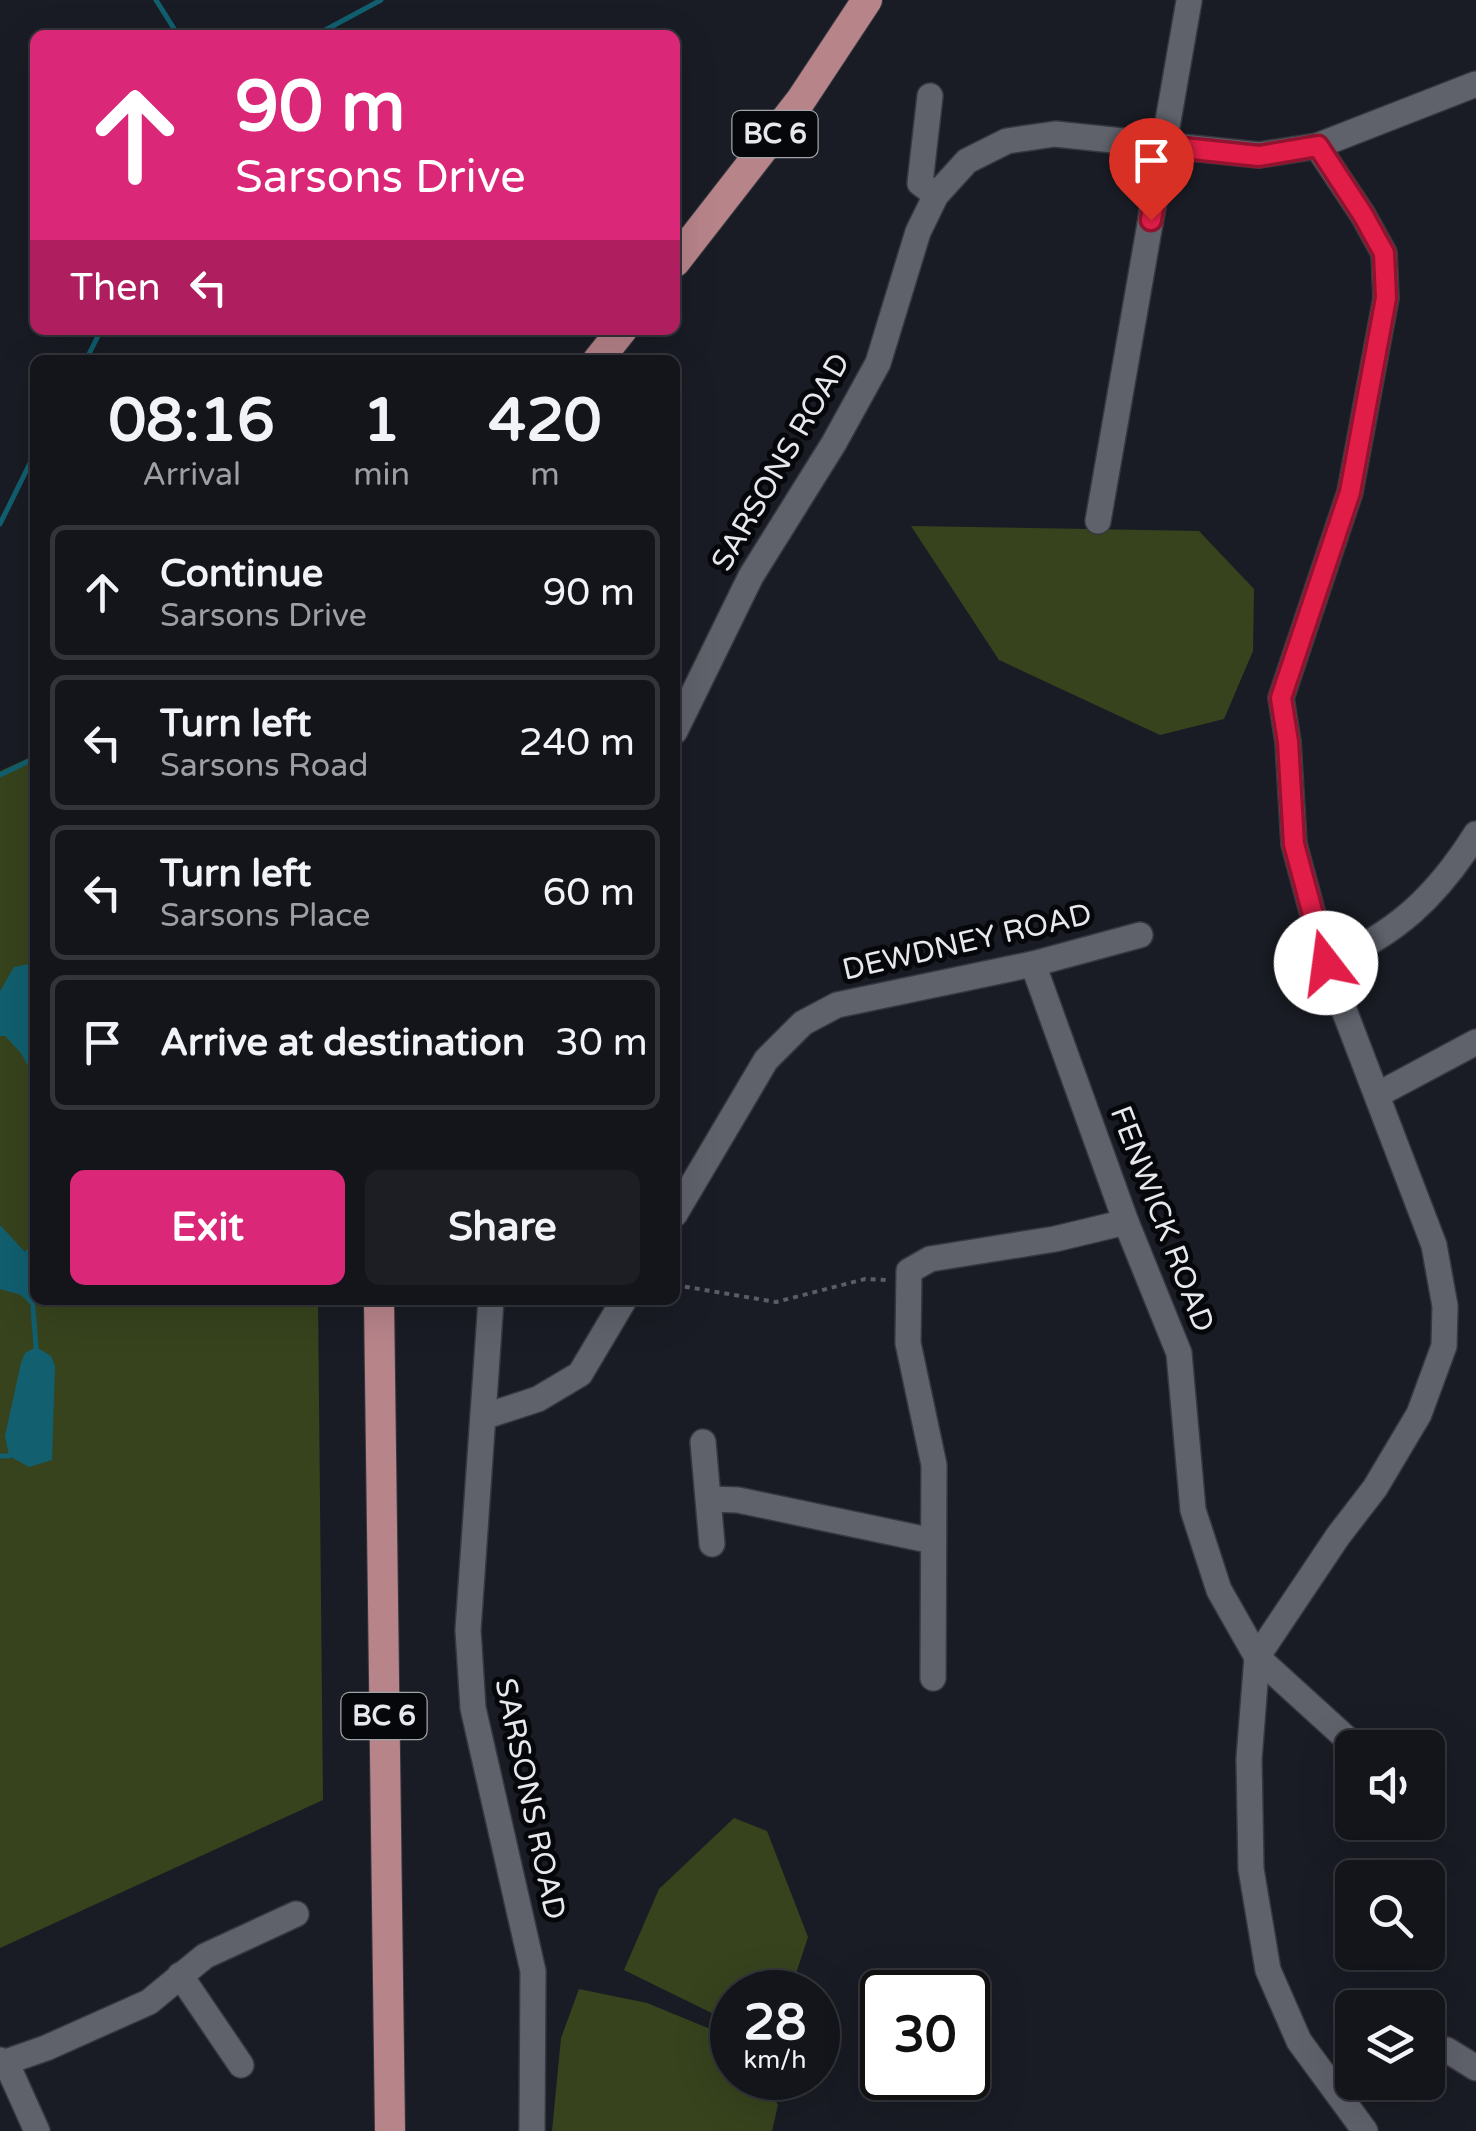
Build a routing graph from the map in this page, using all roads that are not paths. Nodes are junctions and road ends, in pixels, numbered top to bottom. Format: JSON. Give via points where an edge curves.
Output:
{"nodes":[{"id":1,"x":867,"y":0,"type":"edge"},
{"id":2,"x":1192,"y":0,"type":"edge"},
{"id":3,"x":1476,"y":84,"type":"edge"},
{"id":4,"x":930,"y":96,"type":"dead end"},
{"id":5,"x":1164,"y":146,"type":"junction"},
{"id":6,"x":1318,"y":146,"type":"junction"},
{"id":7,"x":936,"y":195,"type":"junction"},
{"id":8,"x":680,"y":256,"type":"edge"},
{"id":9,"x":618,"y":335,"type":"edge"},
{"id":10,"x":602,"y":355,"type":"edge"},
{"id":11,"x":1098,"y":521,"type":"dead end"},
{"id":12,"x":680,"y":720,"type":"edge"},
{"id":13,"x":1476,"y":834,"type":"edge"},
{"id":14,"x":1140,"y":935,"type":"dead end"},
{"id":15,"x":1326,"y":963,"type":"junction"},
{"id":16,"x":1033,"y":964,"type":"junction"},
{"id":17,"x":1476,"y":1042,"type":"edge"},
{"id":18,"x":1377,"y":1095,"type":"junction"},
{"id":19,"x":680,"y":1206,"type":"edge"},
{"id":20,"x":1126,"y":1222,"type":"junction"},
{"id":21,"x":379,"y":1305,"type":"edge"},
{"id":22,"x":491,"y":1305,"type":"edge"},
{"id":23,"x":621,"y":1305,"type":"edge"},
{"id":24,"x":483,"y":1417,"type":"junction"},
{"id":25,"x":703,"y":1442,"type":"dead end"},
{"id":26,"x":710,"y":1499,"type":"junction"},
{"id":27,"x":933,"y":1541,"type":"junction"},
{"id":28,"x":712,"y":1544,"type":"dead end"},
{"id":29,"x":1257,"y":1656,"type":"junction"},
{"id":30,"x":933,"y":1678,"type":"dead end"},
{"id":31,"x":1337,"y":1730,"type":"edge"},
{"id":32,"x":296,"y":1914,"type":"dead end"},
{"id":33,"x":180,"y":1975,"type":"junction"},
{"id":34,"x":1445,"y":2050,"type":"edge"},
{"id":35,"x":3,"y":2061,"type":"edge"},
{"id":36,"x":241,"y":2065,"type":"dead end"},
{"id":37,"x":1476,"y":2068,"type":"edge"},
{"id":38,"x":1335,"y":2071,"type":"edge"},
{"id":39,"x":1351,"y":2100,"type":"edge"},
{"id":40,"x":37,"y":2131,"type":"edge"},
{"id":41,"x":390,"y":2131,"type":"edge"},
{"id":42,"x":532,"y":2131,"type":"edge"},
{"id":43,"x":1365,"y":2131,"type":"edge"}],
"edges":[{"from":1,"to":8,"type":"main road","number":"BC 6","via":[[801,100]]},
{"from":2,"to":5,"type":"street"},
{"from":3,"to":6,"type":"street","name":"SARSONS ROAD"},
{"from":4,"to":7,"type":"street","via":[[920,183]]},
{"from":5,"to":6,"type":"street","name":"SARSONS ROAD","via":[[1259,156]]},
{"from":5,"to":7,"type":"street","name":"SARSONS ROAD","via":[[1027,136],[967,160]]},
{"from":5,"to":11,"type":"street"},
{"from":6,"to":15,"type":"street","via":[[1384,253],[1386,298],[1350,492],[1281,698],[1294,844]]},
{"from":7,"to":12,"type":"street","name":"SARSONS ROAD","via":[[878,363],[751,576]]},
{"from":9,"to":10,"type":"main road"},
{"from":13,"to":15,"type":"street","via":[[1450,875],[1415,911],[1366,947]]},
{"from":14,"to":16,"type":"street","name":"DEWDNEY ROAD"},
{"from":15,"to":18,"type":"street"},
{"from":16,"to":19,"type":"street","name":"DEWDNEY ROAD","via":[[837,1004],[802,1022],[766,1060]]},
{"from":16,"to":20,"type":"street","name":"FENWICK ROAD"},
{"from":17,"to":18,"type":"street"},
{"from":18,"to":29,"type":"street","via":[[1434,1244],[1444,1346],[1419,1414],[1375,1488]]},
{"from":20,"to":27,"type":"street","via":[[930,1259],[909,1271],[908,1343],[934,1465]]},
{"from":20,"to":29,"type":"street","name":"FENWICK ROAD","via":[[1179,1353],[1193,1510],[1219,1590]]},
{"from":21,"to":41,"type":"main road","number":"BC 6"},
{"from":22,"to":24,"type":"street","name":"SARSONS ROAD"},
{"from":23,"to":24,"type":"street","via":[[580,1374],[538,1399]]},
{"from":24,"to":42,"type":"street","name":"SARSONS ROAD","via":[[468,1630],[473,1708],[533,1970]]},
{"from":25,"to":26,"type":"street"},
{"from":26,"to":27,"type":"street"},
{"from":26,"to":28,"type":"street"},
{"from":27,"to":30,"type":"street"},
{"from":29,"to":31,"type":"street","name":"FENWICK ROAD"},
{"from":29,"to":38,"type":"street","via":[[1249,1759],[1251,1870],[1268,1970],[1299,2041]]},
{"from":32,"to":33,"type":"street","via":[[205,1956]]},
{"from":33,"to":35,"type":"street","via":[[149,2002]]},
{"from":33,"to":36,"type":"street"},
{"from":34,"to":37,"type":"street"},
{"from":35,"to":40,"type":"street"},
{"from":39,"to":43,"type":"street"}]}
